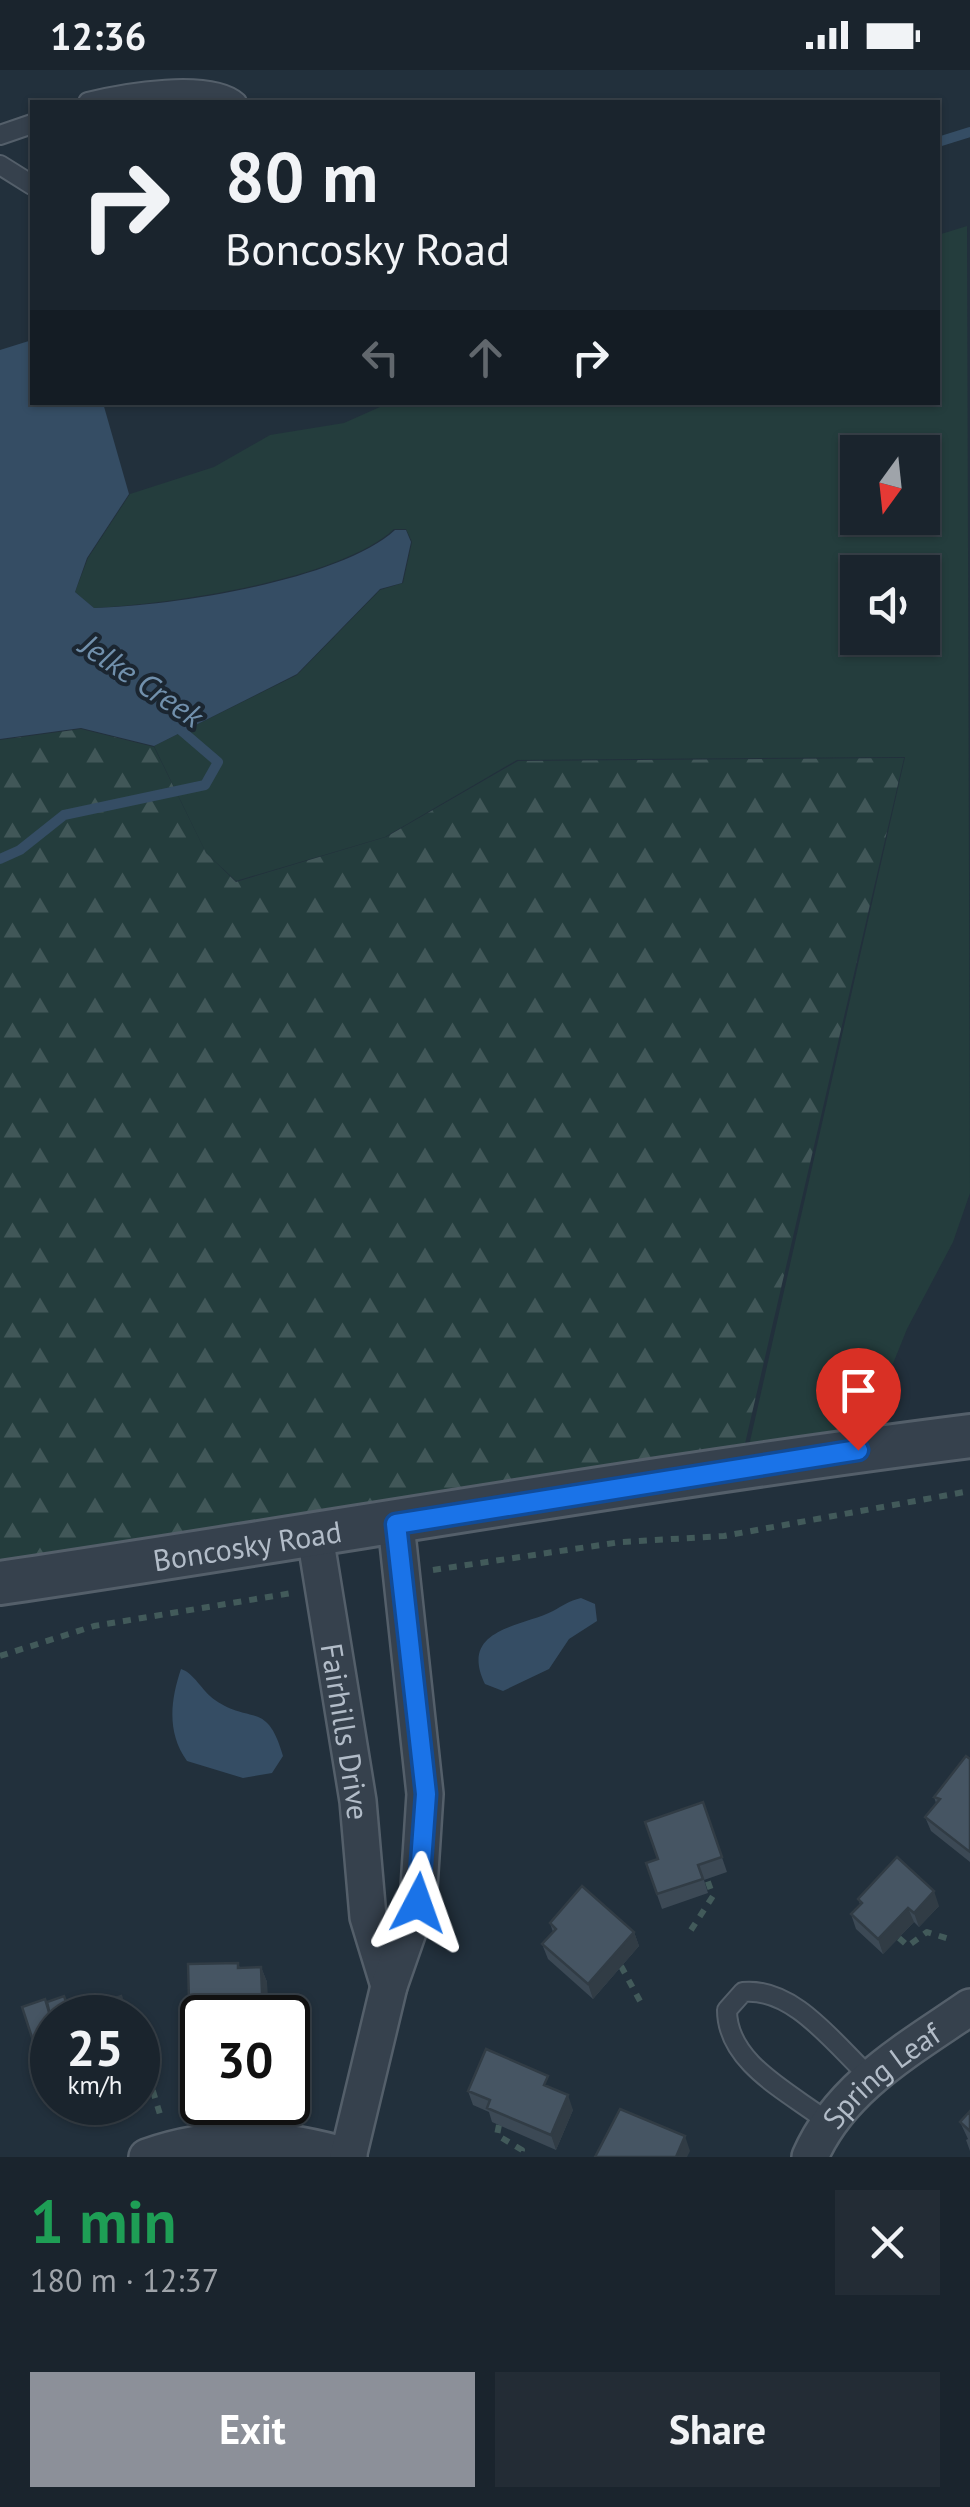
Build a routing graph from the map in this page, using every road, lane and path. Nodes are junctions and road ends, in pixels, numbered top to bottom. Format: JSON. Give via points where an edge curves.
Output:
{"nodes":[{"id":1,"x":100,"y":100,"type":"edge"},
{"id":2,"x":233,"y":100,"type":"edge"},
{"id":3,"x":30,"y":125,"type":"edge"},
{"id":4,"x":0,"y":134,"type":"edge"},
{"id":5,"x":0,"y":165,"type":"edge"},
{"id":6,"x":30,"y":184,"type":"edge"},
{"id":7,"x":970,"y":1436,"type":"edge"},
{"id":8,"x":970,"y":1491,"type":"edge"},
{"id":9,"x":396,"y":1524,"type":"junction"},
{"id":10,"x":315,"y":1536,"type":"junction"},
{"id":11,"x":401,"y":1574,"type":"junction"},
{"id":12,"x":0,"y":1583,"type":"edge"},
{"id":13,"x":325,"y":1586,"type":"junction"},
{"id":14,"x":0,"y":1656,"type":"edge"},
{"id":15,"x":707,"y":1878,"type":"edge"},
{"id":16,"x":691,"y":1930,"type":"dead end"},
{"id":17,"x":899,"y":1938,"type":"edge"},
{"id":18,"x":952,"y":1940,"type":"dead end"},
{"id":19,"x":621,"y":1966,"type":"edge"},
{"id":20,"x":388,"y":1986,"type":"junction"},
{"id":21,"x":640,"y":2001,"type":"dead end"},
{"id":22,"x":970,"y":2007,"type":"edge"},
{"id":23,"x":870,"y":2077,"type":"junction"},
{"id":24,"x":160,"y":2115,"type":"edge"},
{"id":25,"x":162,"y":2122,"type":"dead end"},
{"id":26,"x":828,"y":2122,"type":"junction"},
{"id":27,"x":499,"y":2125,"type":"edge"},
{"id":28,"x":147,"y":2157,"type":"edge"},
{"id":29,"x":348,"y":2157,"type":"edge"},
{"id":30,"x":519,"y":2157,"type":"edge"},
{"id":31,"x":810,"y":2157,"type":"edge"}],
"edges":[{"from":1,"to":2,"type":"lane","via":[[214,90]]},
{"from":3,"to":4,"type":"lane"},
{"from":5,"to":6,"type":"lane"},
{"from":7,"to":9,"type":"street","name":"Boncosky Road","via":[[745,1465]]},
{"from":8,"to":11,"type":"path","via":[[724,1536],[620,1542]]},
{"from":9,"to":10,"type":"street","name":"Boncosky Road"},
{"from":9,"to":11,"type":"street","name":"Fairhills Drive"},
{"from":10,"to":12,"type":"street","name":"Boncosky Road"},
{"from":10,"to":13,"type":"street","name":"Fairhills Drive"},
{"from":11,"to":20,"type":"street","name":"Fairhills Drive","via":[[426,1794],[418,1903]]},
{"from":13,"to":14,"type":"path","via":[[94,1626]]},
{"from":13,"to":20,"type":"street","name":"Fairhills Drive","via":[[358,1801],[368,1917]]},
{"from":15,"to":16,"type":"path","via":[[713,1896]]},
{"from":17,"to":18,"type":"path","via":[[908,1946],[927,1932]]},
{"from":19,"to":21,"type":"path"},
{"from":20,"to":29,"type":"street","name":"Fairhills Drive"},
{"from":22,"to":23,"type":"street","name":"Spring Leaf"},
{"from":23,"to":26,"type":"street","name":"Spring Leaf"},
{"from":23,"to":26,"type":"lane","via":[[786,2000],[764,1990],[744,1992],[727,2010],[727,2032],[737,2052]]},
{"from":24,"to":25,"type":"path"},
{"from":26,"to":31,"type":"street","name":"Spring Leaf"},
{"from":27,"to":30,"type":"path","via":[[497,2136],[522,2150]]},
{"from":28,"to":29,"type":"street","name":"Fairhills Drive","via":[[230,2140],[290,2143]]}]}
